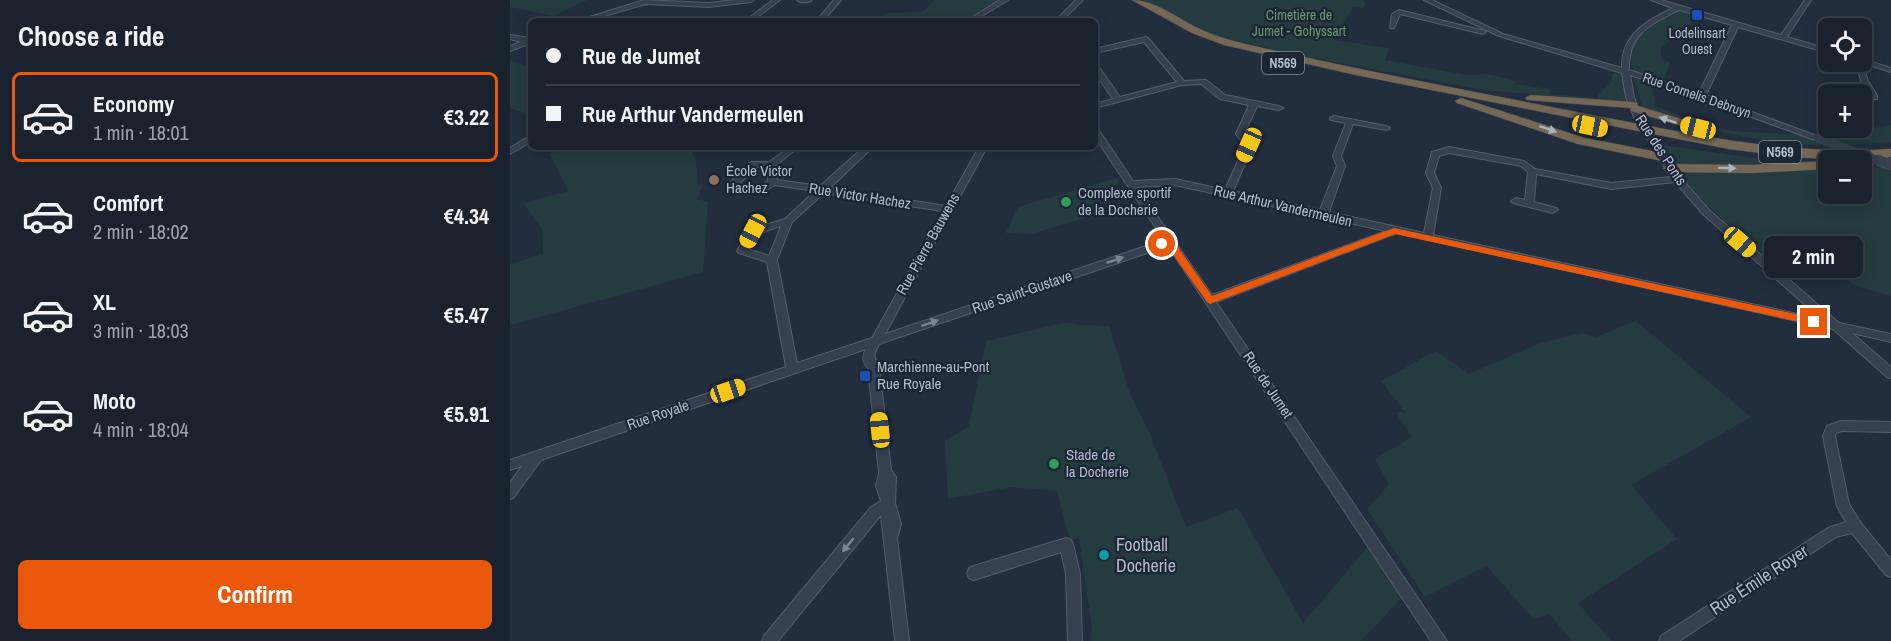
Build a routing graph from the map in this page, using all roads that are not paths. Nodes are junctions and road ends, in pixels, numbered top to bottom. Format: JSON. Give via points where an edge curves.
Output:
{"nodes":[{"id":1,"x":654,"y":0,"type":"edge"},
{"id":2,"x":672,"y":0,"type":"edge"},
{"id":3,"x":751,"y":0,"type":"edge"},
{"id":4,"x":777,"y":0,"type":"edge"},
{"id":5,"x":838,"y":0,"type":"edge"},
{"id":6,"x":1005,"y":0,"type":"edge"},
{"id":7,"x":1080,"y":0,"type":"edge"},
{"id":8,"x":1122,"y":0,"type":"edge"},
{"id":9,"x":1137,"y":0,"type":"edge"},
{"id":10,"x":1427,"y":0,"type":"edge"},
{"id":11,"x":1654,"y":0,"type":"edge"},
{"id":12,"x":1808,"y":0,"type":"edge"},
{"id":13,"x":644,"y":2,"type":"junction"},
{"id":14,"x":687,"y":4,"type":"junction"},
{"id":15,"x":1678,"y":7,"type":"junction"},
{"id":16,"x":590,"y":18,"type":"edge"},
{"id":17,"x":752,"y":18,"type":"edge"},
{"id":18,"x":822,"y":18,"type":"edge"},
{"id":19,"x":974,"y":18,"type":"edge"},
{"id":20,"x":1061,"y":18,"type":"edge"},
{"id":21,"x":1736,"y":24,"type":"junction"},
{"id":22,"x":1392,"y":27,"type":"dead end"},
{"id":23,"x":1501,"y":35,"type":"junction"},
{"id":24,"x":510,"y":37,"type":"edge"},
{"id":25,"x":1783,"y":38,"type":"junction"},
{"id":26,"x":528,"y":40,"type":"edge"},
{"id":27,"x":528,"y":41,"type":"edge"},
{"id":28,"x":1818,"y":48,"type":"edge"},
{"id":29,"x":510,"y":49,"type":"edge"},
{"id":30,"x":1098,"y":50,"type":"edge"},
{"id":31,"x":1872,"y":65,"type":"edge"},
{"id":32,"x":1889,"y":69,"type":"edge"},
{"id":33,"x":1625,"y":71,"type":"junction"},
{"id":34,"x":1098,"y":72,"type":"edge"},
{"id":35,"x":1863,"y":72,"type":"edge"},
{"id":36,"x":1182,"y":83,"type":"junction"},
{"id":37,"x":1440,"y":88,"type":"junction"},
{"id":38,"x":1702,"y":95,"type":"junction"},
{"id":39,"x":1874,"y":97,"type":"dead end"},
{"id":40,"x":1453,"y":98,"type":"junction"},
{"id":41,"x":1118,"y":100,"type":"junction"},
{"id":42,"x":1254,"y":103,"type":"junction"},
{"id":43,"x":1098,"y":105,"type":"edge"},
{"id":44,"x":1279,"y":108,"type":"dead end"},
{"id":45,"x":1635,"y":111,"type":"junction"},
{"id":46,"x":1334,"y":118,"type":"dead end"},
{"id":47,"x":1350,"y":122,"type":"junction"},
{"id":48,"x":1386,"y":128,"type":"dead end"},
{"id":49,"x":1098,"y":138,"type":"edge"},
{"id":50,"x":528,"y":141,"type":"edge"},
{"id":51,"x":1891,"y":145,"type":"edge"},
{"id":52,"x":791,"y":150,"type":"edge"},
{"id":53,"x":866,"y":150,"type":"edge"},
{"id":54,"x":981,"y":150,"type":"edge"},
{"id":55,"x":510,"y":151,"type":"edge"},
{"id":56,"x":1891,"y":153,"type":"edge"},
{"id":57,"x":1665,"y":162,"type":"junction"},
{"id":58,"x":1818,"y":163,"type":"edge"},
{"id":59,"x":1872,"y":164,"type":"edge"},
{"id":60,"x":1891,"y":164,"type":"edge"},
{"id":61,"x":771,"y":165,"type":"junction"},
{"id":62,"x":1818,"y":165,"type":"edge"},
{"id":63,"x":1532,"y":171,"type":"junction"},
{"id":64,"x":1677,"y":179,"type":"junction"},
{"id":65,"x":773,"y":182,"type":"junction"},
{"id":66,"x":1132,"y":184,"type":"junction"},
{"id":67,"x":822,"y":190,"type":"junction"},
{"id":68,"x":1228,"y":193,"type":"junction"},
{"id":69,"x":1516,"y":201,"type":"dead end"},
{"id":70,"x":1529,"y":204,"type":"junction"},
{"id":71,"x":948,"y":209,"type":"junction"},
{"id":72,"x":1553,"y":210,"type":"dead end"},
{"id":73,"x":1323,"y":215,"type":"junction"},
{"id":74,"x":788,"y":221,"type":"junction"},
{"id":75,"x":1394,"y":231,"type":"junction"},
{"id":76,"x":1428,"y":238,"type":"junction"},
{"id":77,"x":1169,"y":242,"type":"junction"},
{"id":78,"x":772,"y":260,"type":"junction"},
{"id":79,"x":1805,"y":299,"type":"junction"},
{"id":80,"x":1210,"y":300,"type":"junction"},
{"id":81,"x":1792,"y":317,"type":"junction"},
{"id":82,"x":1837,"y":327,"type":"junction"},
{"id":83,"x":1891,"y":338,"type":"edge"},
{"id":84,"x":874,"y":342,"type":"junction"},
{"id":85,"x":792,"y":369,"type":"junction"},
{"id":86,"x":1891,"y":374,"type":"edge"},
{"id":87,"x":1891,"y":426,"type":"edge"},
{"id":88,"x":536,"y":457,"type":"junction"},
{"id":89,"x":510,"y":465,"type":"edge"},
{"id":90,"x":510,"y":492,"type":"edge"},
{"id":91,"x":888,"y":504,"type":"junction"},
{"id":92,"x":1855,"y":526,"type":"junction"},
{"id":93,"x":1876,"y":550,"type":"junction"},
{"id":94,"x":1891,"y":553,"type":"edge"},
{"id":95,"x":1891,"y":570,"type":"edge"},
{"id":96,"x":974,"y":573,"type":"dead end"},
{"id":97,"x":769,"y":641,"type":"edge"},
{"id":98,"x":902,"y":641,"type":"edge"},
{"id":99,"x":1075,"y":641,"type":"edge"},
{"id":100,"x":1440,"y":641,"type":"edge"},
{"id":101,"x":1666,"y":641,"type":"edge"}],
"edges":[{"from":1,"to":13,"type":"street"},
{"from":2,"to":14,"type":"street"},
{"from":3,"to":14,"type":"street"},
{"from":4,"to":17,"type":"street"},
{"from":5,"to":18,"type":"street"},
{"from":6,"to":19,"type":"street"},
{"from":7,"to":20,"type":"street"},
{"from":8,"to":40,"type":"highway","number":"N569","via":[[1222,48]]},
{"from":9,"to":37,"type":"highway","number":"N569","via":[[1228,43]]},
{"from":10,"to":23,"type":"street","name":"Rue Cornelis Debruyn"},
{"from":11,"to":15,"type":"street"},
{"from":12,"to":25,"type":"street"},
{"from":13,"to":14,"type":"street"},
{"from":13,"to":16,"type":"street"},
{"from":15,"to":21,"type":"street"},
{"from":15,"to":33,"type":"street","name":"Rue des Ponts","via":[[1638,32],[1627,51]]},
{"from":21,"to":25,"type":"street"},
{"from":21,"to":38,"type":"street"},
{"from":22,"to":23,"type":"street","name":"Rue Cornelis Debruyn","via":[[1399,12]]},
{"from":23,"to":33,"type":"street","name":"Rue Cornelis Debruyn"},
{"from":24,"to":26,"type":"street"},
{"from":25,"to":28,"type":"street"},
{"from":27,"to":29,"type":"street"},
{"from":30,"to":36,"type":"street","via":[[1146,39]]},
{"from":31,"to":32,"type":"street"},
{"from":33,"to":38,"type":"street","name":"Rue Cornelis Debruyn"},
{"from":33,"to":45,"type":"street","name":"Rue des Ponts"},
{"from":34,"to":41,"type":"street"},
{"from":35,"to":39,"type":"street"},
{"from":36,"to":41,"type":"street"},
{"from":36,"to":42,"type":"street","via":[[1203,82],[1223,97]]},
{"from":37,"to":45,"type":"highway"},
{"from":37,"to":56,"type":"highway","number":"N569","via":[[1729,145],[1843,156]]},
{"from":38,"to":60,"type":"street","name":"Rue Cornelis Debruyn","bridge":true},
{"from":40,"to":57,"type":"highway","one_way":true,"via":[[1582,141]]},
{"from":40,"to":58,"type":"highway","number":"N569","via":[[1674,143]]},
{"from":41,"to":43,"type":"street"},
{"from":42,"to":44,"type":"street"},
{"from":42,"to":68,"type":"street","via":[[1240,134],[1249,145]]},
{"from":51,"to":45,"type":"highway","one_way":true,"via":[[1843,148],[1744,140]]},
{"from":45,"to":57,"type":"street","name":"Rue des Ponts","bridge":true},
{"from":46,"to":47,"type":"street"},
{"from":47,"to":48,"type":"street"},
{"from":47,"to":73,"type":"street","via":[[1338,156],[1341,166]]},
{"from":49,"to":66,"type":"street","name":"Rue de Jumet"},
{"from":50,"to":55,"type":"street"},
{"from":52,"to":61,"type":"street","name":"Rue Victor Hachez"},
{"from":53,"to":67,"type":"street"},
{"from":54,"to":71,"type":"street","name":"Rue Pierre Bauwens"},
{"from":57,"to":62,"type":"highway","one_way":true,"via":[[1752,169]]},
{"from":57,"to":64,"type":"street","name":"Rue des Ponts"},
{"from":59,"to":60,"type":"highway"},
{"from":61,"to":65,"type":"street"},
{"from":61,"to":65,"type":"street","name":"Rue Victor Hachez","via":[[754,164],[733,186],[756,191]]},
{"from":63,"to":64,"type":"street","via":[[1611,186]]},
{"from":63,"to":70,"type":"street"},
{"from":63,"to":76,"type":"street","via":[[1524,164],[1449,150],[1435,154],[1430,173],[1437,188]]},
{"from":64,"to":79,"type":"street","name":"Rue des Ponts","via":[[1706,212]]},
{"from":65,"to":67,"type":"street","name":"Rue Victor Hachez"},
{"from":66,"to":68,"type":"street","name":"Rue Arthur Vandermeulen","via":[[1175,182]]},
{"from":66,"to":77,"type":"street","name":"Rue de Jumet"},
{"from":67,"to":71,"type":"street","name":"Rue Victor Hachez"},
{"from":67,"to":74,"type":"street"},
{"from":68,"to":73,"type":"street","name":"Rue Arthur Vandermeulen"},
{"from":69,"to":70,"type":"street"},
{"from":70,"to":72,"type":"street"},
{"from":71,"to":84,"type":"street","name":"Rue Pierre Bauwens"},
{"from":73,"to":75,"type":"street","name":"Rue Arthur Vandermeulen"},
{"from":74,"to":78,"type":"street"},
{"from":74,"to":78,"type":"street","via":[[753,231],[742,251]]},
{"from":75,"to":76,"type":"street","name":"Rue Arthur Vandermeulen"},
{"from":75,"to":80,"type":"street"},
{"from":76,"to":81,"type":"street","name":"Rue Arthur Vandermeulen"},
{"from":77,"to":80,"type":"street","name":"Rue de Jumet"},
{"from":84,"to":77,"type":"street","name":"Rue Saint-Gustave","one_way":true},
{"from":78,"to":85,"type":"street"},
{"from":79,"to":81,"type":"street","via":[[1801,310]]},
{"from":79,"to":82,"type":"street","name":"Rue des Ponts"},
{"from":80,"to":100,"type":"street","name":"Rue de Jumet"},
{"from":81,"to":82,"type":"street","name":"Rue Arthur Vandermeulen"},
{"from":82,"to":83,"type":"street","name":"Rue Arthur Vandermeulen"},
{"from":82,"to":86,"type":"street","name":"Rue des Ponts"},
{"from":84,"to":85,"type":"street","name":"Rue Royale"},
{"from":84,"to":91,"type":"street","via":[[868,362],[873,366],[885,473],[883,489]]},
{"from":85,"to":88,"type":"street","name":"Rue Royale"},
{"from":87,"to":92,"type":"street","via":[[1841,426],[1831,430],[1843,506]]},
{"from":88,"to":89,"type":"street","name":"Rue Royale"},
{"from":88,"to":90,"type":"street"},
{"from":91,"to":97,"type":"street","one_way":true,"via":[[876,510]]},
{"from":91,"to":98,"type":"street","via":[[886,524]]},
{"from":92,"to":93,"type":"street"},
{"from":92,"to":101,"type":"street","name":"Rue Émile Royer","via":[[1833,532]]},
{"from":93,"to":94,"type":"street"},
{"from":93,"to":95,"type":"street"},
{"from":96,"to":99,"type":"street","via":[[1066,544],[1073,574]]}]}
